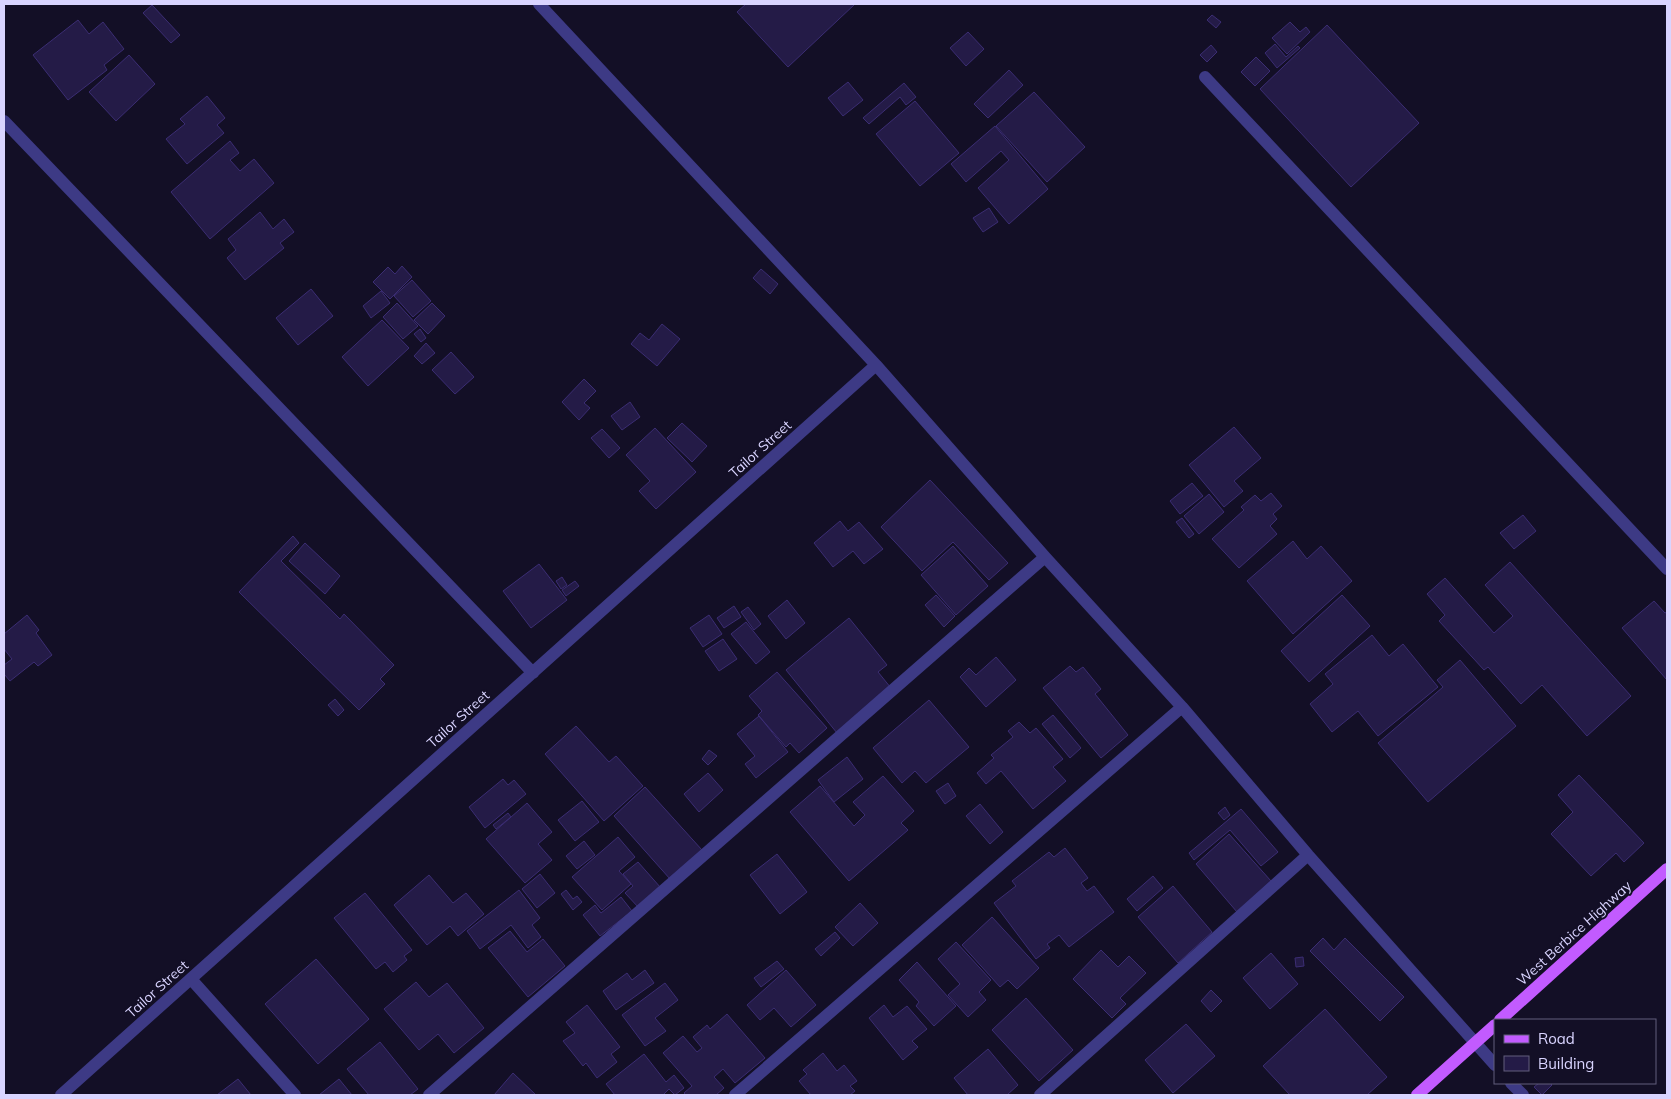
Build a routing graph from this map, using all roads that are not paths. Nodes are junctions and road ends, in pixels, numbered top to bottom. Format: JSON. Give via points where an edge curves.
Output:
{"nodes":[{"id":1,"x":539,"y":4,"type":"edge"},
{"id":2,"x":1206,"y":78,"type":"dead end"},
{"id":3,"x":4,"y":122,"type":"edge"},
{"id":4,"x":876,"y":366,"type":"junction"},
{"id":5,"x":1045,"y":557,"type":"junction"},
{"id":6,"x":1667,"y":569,"type":"edge"},
{"id":7,"x":533,"y":673,"type":"junction"},
{"id":8,"x":1182,"y":707,"type":"junction"},
{"id":9,"x":1308,"y":855,"type":"junction"},
{"id":10,"x":1667,"y":869,"type":"edge"},
{"id":11,"x":190,"y":979,"type":"junction"},
{"id":12,"x":1501,"y":1019,"type":"edge"},
{"id":13,"x":1494,"y":1026,"type":"edge"},
{"id":14,"x":1474,"y":1043,"type":"junction"},
{"id":15,"x":1494,"y":1064,"type":"edge"},
{"id":16,"x":1512,"y":1084,"type":"edge"},
{"id":17,"x":61,"y":1095,"type":"edge"},
{"id":18,"x":294,"y":1095,"type":"edge"},
{"id":19,"x":429,"y":1095,"type":"edge"},
{"id":20,"x":735,"y":1095,"type":"edge"},
{"id":21,"x":1040,"y":1095,"type":"edge"},
{"id":22,"x":1417,"y":1095,"type":"edge"},
{"id":23,"x":1523,"y":1095,"type":"edge"}],
"edges":[{"from":1,"to":4,"type":"street"},
{"from":2,"to":6,"type":"street"},
{"from":3,"to":7,"type":"street"},
{"from":4,"to":5,"type":"street"},
{"from":4,"to":7,"type":"street","name":"Tailor Street"},
{"from":5,"to":8,"type":"street"},
{"from":5,"to":19,"type":"street"},
{"from":7,"to":11,"type":"street","name":"Tailor Street"},
{"from":8,"to":9,"type":"street"},
{"from":8,"to":20,"type":"street"},
{"from":9,"to":14,"type":"street"},
{"from":9,"to":21,"type":"street"},
{"from":10,"to":12,"type":"main road","name":"West Berbice Highway"},
{"from":11,"to":17,"type":"street","name":"Tailor Street"},
{"from":11,"to":18,"type":"street"},
{"from":13,"to":14,"type":"main road"},
{"from":14,"to":15,"type":"street"},
{"from":14,"to":22,"type":"main road"},
{"from":16,"to":23,"type":"street"}]}
